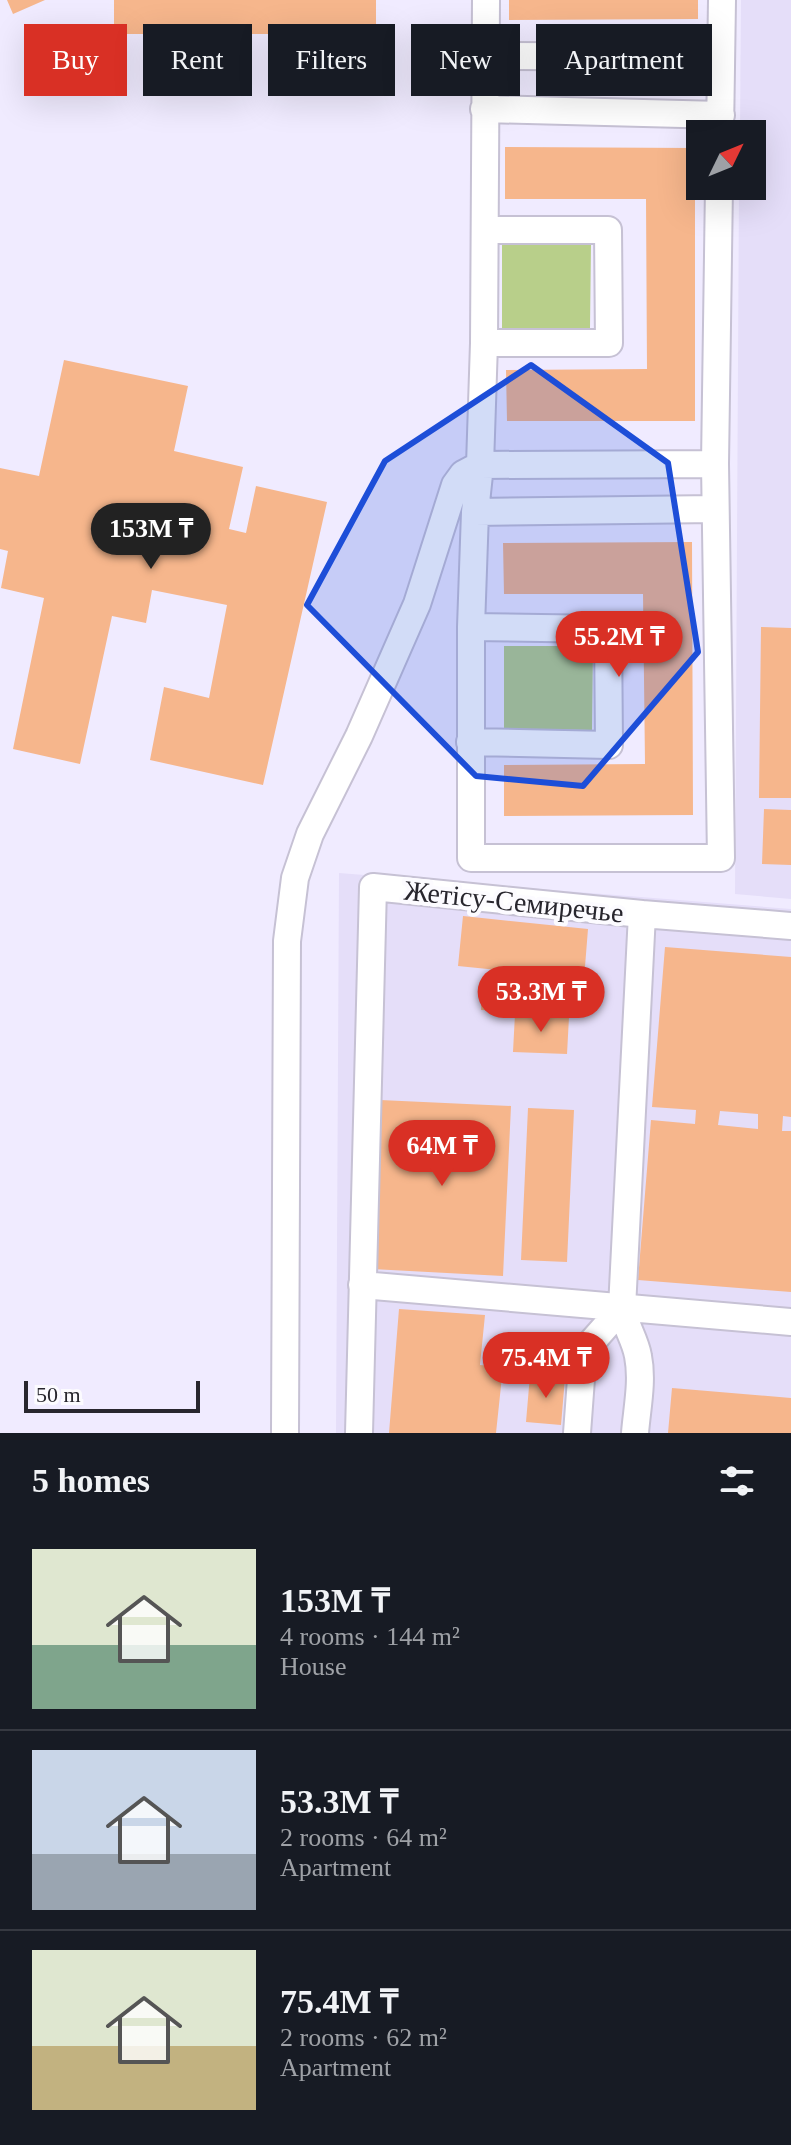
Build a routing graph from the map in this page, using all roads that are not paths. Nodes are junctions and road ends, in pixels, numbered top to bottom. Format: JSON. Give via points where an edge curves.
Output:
{"nodes":[{"id":1,"x":486,"y":0,"type":"edge"},
{"id":2,"x":722,"y":0,"type":"edge"},
{"id":3,"x":486,"y":24,"type":"edge"},
{"id":4,"x":520,"y":56,"type":"edge"},
{"id":5,"x":720,"y":57,"type":"junction"},
{"id":6,"x":484,"y":96,"type":"edge"},
{"id":7,"x":484,"y":109,"type":"junction"},
{"id":8,"x":720,"y":120,"type":"edge"},
{"id":9,"x":686,"y":122,"type":"edge"},
{"id":10,"x":719,"y":200,"type":"edge"},
{"id":11,"x":485,"y":230,"type":"junction"},
{"id":12,"x":484,"y":343,"type":"junction"},
{"id":13,"x":715,"y":464,"type":"junction"},
{"id":14,"x":480,"y":465,"type":"junction"},
{"id":15,"x":715,"y":509,"type":"junction"},
{"id":16,"x":475,"y":512,"type":"junction"},
{"id":17,"x":471,"y":627,"type":"junction"},
{"id":18,"x":470,"y":742,"type":"junction"},
{"id":19,"x":642,"y":914,"type":"junction"},
{"id":20,"x":791,"y":926,"type":"edge"},
{"id":21,"x":362,"y":1285,"type":"junction"},
{"id":22,"x":622,"y":1308,"type":"junction"},
{"id":23,"x":791,"y":1322,"type":"edge"},
{"id":24,"x":285,"y":1433,"type":"edge"},
{"id":25,"x":359,"y":1433,"type":"edge"},
{"id":26,"x":577,"y":1433,"type":"edge"},
{"id":27,"x":635,"y":1433,"type":"edge"}],
"edges":[{"from":1,"to":3,"type":"lane"},
{"from":2,"to":5,"type":"lane"},
{"from":4,"to":5,"type":"lane"},
{"from":5,"to":8,"type":"lane"},
{"from":6,"to":7,"type":"lane"},
{"from":7,"to":9,"type":"lane"},
{"from":7,"to":11,"type":"lane"},
{"from":10,"to":13,"type":"lane"},
{"from":11,"to":12,"type":"lane"},
{"from":11,"to":12,"type":"lane","via":[[608,230],[609,343]]},
{"from":12,"to":14,"type":"lane"},
{"from":13,"to":14,"type":"lane"},
{"from":13,"to":15,"type":"lane"},
{"from":14,"to":16,"type":"lane"},
{"from":14,"to":24,"type":"lane","via":[[455,485],[417,604],[310,834],[295,878],[287,941]]},
{"from":15,"to":16,"type":"lane"},
{"from":15,"to":18,"type":"lane","via":[[721,858],[471,858]]},
{"from":16,"to":17,"type":"lane"},
{"from":17,"to":18,"type":"lane"},
{"from":17,"to":18,"type":"lane","via":[[608,629],[609,745]]},
{"from":19,"to":20,"type":"lane","name":"Жетісу-Семиречье"},
{"from":19,"to":21,"type":"lane","name":"Жетісу-Семиречье","via":[[373,887]]},
{"from":19,"to":22,"type":"lane","name":"Жетісу-Семиречье"},
{"from":21,"to":22,"type":"lane"},
{"from":21,"to":25,"type":"lane"},
{"from":22,"to":23,"type":"lane"},
{"from":22,"to":26,"type":"lane","via":[[583,1352]]},
{"from":22,"to":27,"type":"lane","via":[[640,1373]]}]}
